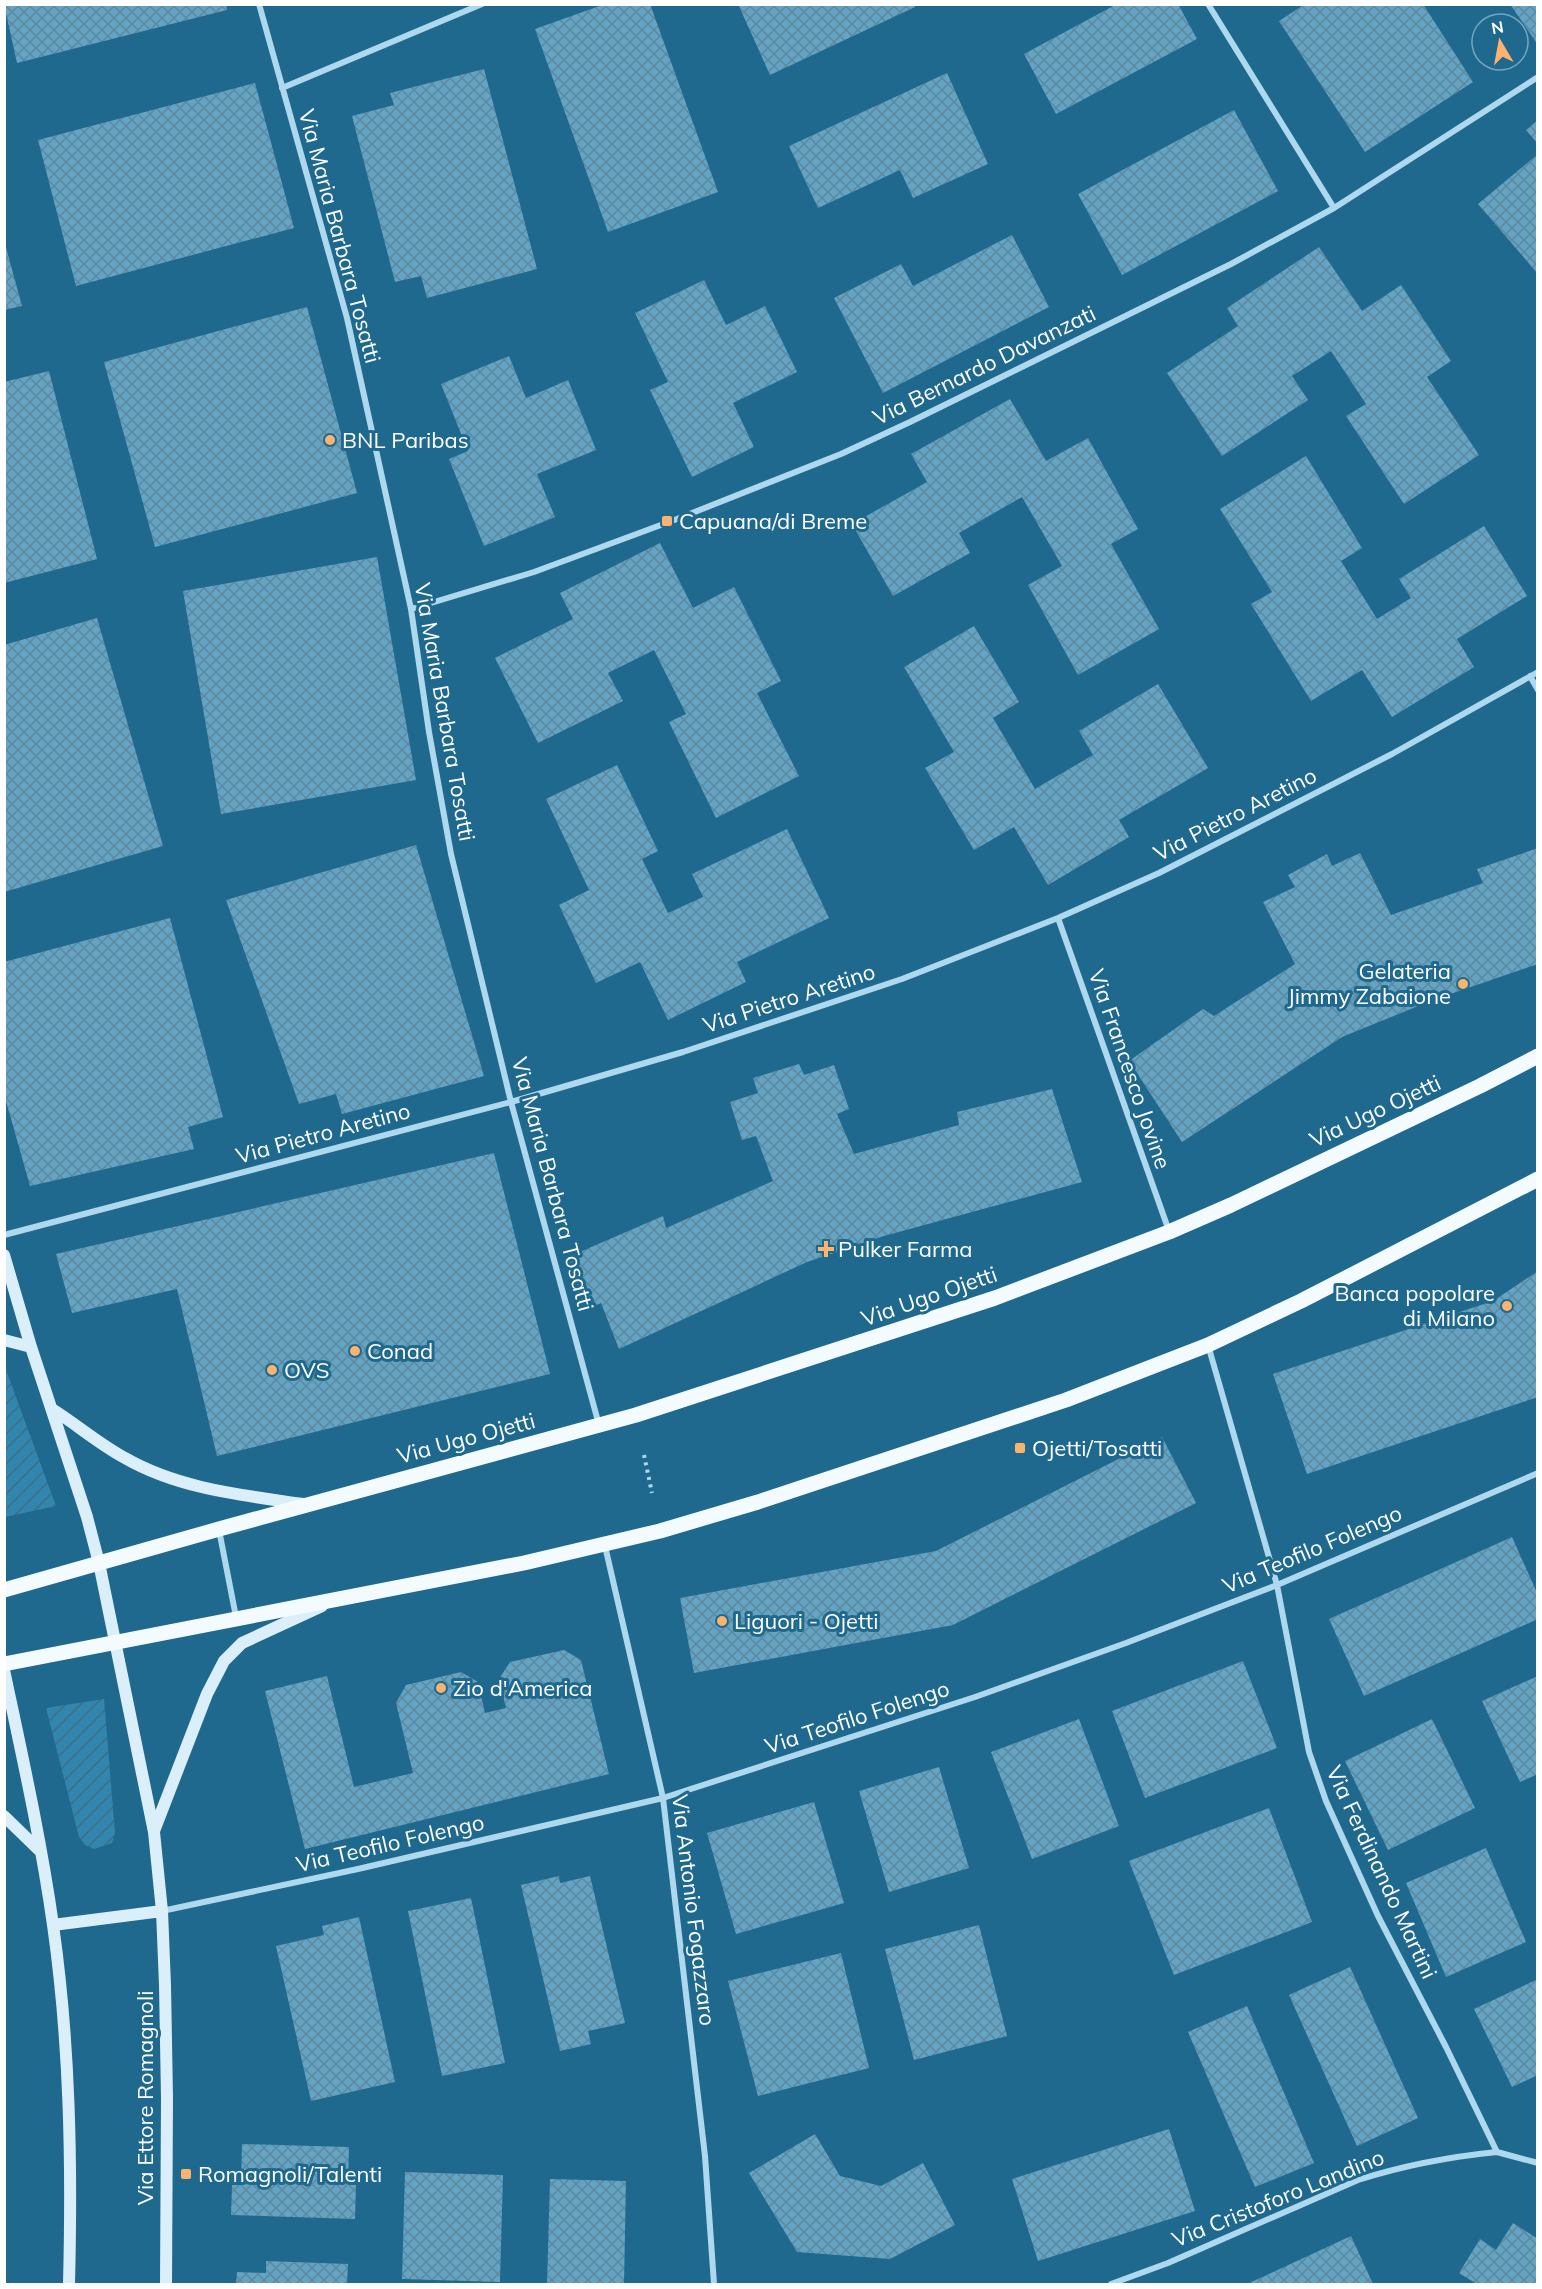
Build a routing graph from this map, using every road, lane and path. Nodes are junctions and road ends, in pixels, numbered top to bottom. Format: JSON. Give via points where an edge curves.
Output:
{"nodes":[{"id":1,"x":259,"y":4,"type":"edge"},
{"id":2,"x":482,"y":4,"type":"edge"},
{"id":3,"x":1208,"y":4,"type":"edge"},
{"id":4,"x":1538,"y":77,"type":"edge"},
{"id":5,"x":282,"y":88,"type":"junction"},
{"id":6,"x":1334,"y":208,"type":"junction"},
{"id":7,"x":411,"y":609,"type":"junction"},
{"id":8,"x":1538,"y":672,"type":"edge"},
{"id":9,"x":1530,"y":676,"type":"junction"},
{"id":10,"x":1538,"y":690,"type":"edge"},
{"id":11,"x":1058,"y":918,"type":"junction"},
{"id":12,"x":1538,"y":1056,"type":"edge"},
{"id":13,"x":511,"y":1102,"type":"junction"},
{"id":14,"x":1538,"y":1179,"type":"edge"},
{"id":15,"x":1169,"y":1232,"type":"junction"},
{"id":16,"x":4,"y":1235,"type":"edge"},
{"id":17,"x":4,"y":1255,"type":"edge"},
{"id":18,"x":4,"y":1340,"type":"edge"},
{"id":19,"x":1208,"y":1345,"type":"junction"},
{"id":20,"x":32,"y":1347,"type":"junction"},
{"id":21,"x":52,"y":1408,"type":"junction"},
{"id":22,"x":600,"y":1425,"type":"junction"},
{"id":23,"x":645,"y":1455,"type":"dead end"},
{"id":24,"x":1537,"y":1476,"type":"edge"},
{"id":25,"x":652,"y":1493,"type":"dead end"},
{"id":26,"x":307,"y":1505,"type":"junction"},
{"id":27,"x":219,"y":1529,"type":"junction"},
{"id":28,"x":605,"y":1545,"type":"junction"},
{"id":29,"x":99,"y":1563,"type":"junction"},
{"id":30,"x":1277,"y":1585,"type":"junction"},
{"id":31,"x":4,"y":1590,"type":"edge"},
{"id":32,"x":329,"y":1602,"type":"junction"},
{"id":33,"x":237,"y":1619,"type":"junction"},
{"id":34,"x":116,"y":1643,"type":"junction"},
{"id":35,"x":4,"y":1664,"type":"edge"},
{"id":36,"x":4,"y":1670,"type":"edge"},
{"id":37,"x":663,"y":1798,"type":"junction"},
{"id":38,"x":4,"y":1816,"type":"edge"},
{"id":39,"x":154,"y":1832,"type":"junction"},
{"id":40,"x":40,"y":1851,"type":"junction"},
{"id":41,"x":162,"y":1911,"type":"junction"},
{"id":42,"x":53,"y":1925,"type":"junction"},
{"id":43,"x":1497,"y":2152,"type":"junction"},
{"id":44,"x":1538,"y":2163,"type":"edge"},
{"id":45,"x":69,"y":2284,"type":"edge"},
{"id":46,"x":166,"y":2284,"type":"edge"},
{"id":47,"x":714,"y":2284,"type":"edge"},
{"id":48,"x":1111,"y":2284,"type":"edge"}],
"edges":[{"from":1,"to":5,"type":"street","name":"Via Maria Barbara Tosatti"},
{"from":2,"to":5,"type":"street"},
{"from":3,"to":6,"type":"street"},
{"from":4,"to":6,"type":"street","name":"Via Bernardo Davanzati"},
{"from":5,"to":7,"type":"street","name":"Via Maria Barbara Tosatti","via":[[346,318]]},
{"from":6,"to":7,"type":"street","name":"Via Bernardo Davanzati","via":[[1231,264],[841,454],[579,556]]},
{"from":7,"to":13,"type":"street","name":"Via Maria Barbara Tosatti","via":[[451,854]]},
{"from":8,"to":9,"type":"street","name":"Via Pietro Aretino"},
{"from":9,"to":10,"type":"street"},
{"from":9,"to":11,"type":"street","name":"Via Pietro Aretino","via":[[1307,799]]},
{"from":11,"to":13,"type":"street","name":"Via Pietro Aretino","via":[[795,1016]]},
{"from":11,"to":15,"type":"street","name":"Via Francesco Jovine"},
{"from":12,"to":15,"type":"main road","name":"Via Ugo Ojetti"},
{"from":13,"to":16,"type":"street","name":"Via Pietro Aretino"},
{"from":13,"to":22,"type":"street","name":"Via Maria Barbara Tosatti"},
{"from":14,"to":19,"type":"main road"},
{"from":15,"to":22,"type":"main road","name":"Via Ugo Ojetti","via":[[995,1298]]},
{"from":17,"to":20,"type":"street","name":"Via Ettore Romagnoli"},
{"from":18,"to":20,"type":"street"},
{"from":19,"to":28,"type":"main road","via":[[1066,1400],[921,1449],[758,1502]]},
{"from":19,"to":30,"type":"street","name":"Via Ferdinando Martini"},
{"from":20,"to":21,"type":"street","name":"Via Ettore Romagnoli"},
{"from":21,"to":26,"type":"street","via":[[123,1458],[161,1476],[208,1489]]},
{"from":21,"to":29,"type":"street","name":"Via Ettore Romagnoli"},
{"from":22,"to":26,"type":"main road","name":"Via Ugo Ojetti"},
{"from":23,"to":25,"type":"path"},
{"from":24,"to":30,"type":"street","name":"Via Teofilo Folengo"},
{"from":26,"to":27,"type":"main road","name":"Via Ugo Ojetti"},
{"from":27,"to":29,"type":"main road","name":"Via Ugo Ojetti"},
{"from":27,"to":33,"type":"street"},
{"from":28,"to":32,"type":"main road"},
{"from":28,"to":37,"type":"street","name":"Via Antonio Fogazzaro"},
{"from":29,"to":31,"type":"main road","name":"Via Ugo Ojetti"},
{"from":29,"to":34,"type":"street","name":"Via Ettore Romagnoli"},
{"from":30,"to":37,"type":"street","name":"Via Teofilo Folengo","via":[[975,1697]]},
{"from":30,"to":43,"type":"street","name":"Via Ferdinando Martini","via":[[1308,1752],[1326,1801],[1378,1916]]},
{"from":32,"to":33,"type":"main road"},
{"from":32,"to":39,"type":"street","via":[[242,1643],[224,1661],[207,1694]]},
{"from":33,"to":34,"type":"main road"},
{"from":34,"to":35,"type":"main road"},
{"from":34,"to":39,"type":"street","name":"Via Ettore Romagnoli"},
{"from":36,"to":40,"type":"street"},
{"from":37,"to":41,"type":"street","name":"Via Teofilo Folengo"},
{"from":37,"to":47,"type":"street","name":"Via Antonio Fogazzaro","via":[[705,2156]]},
{"from":38,"to":40,"type":"street"},
{"from":39,"to":41,"type":"street","name":"Via Ettore Romagnoli"},
{"from":40,"to":42,"type":"street"},
{"from":41,"to":42,"type":"street"},
{"from":41,"to":46,"type":"street","name":"Via Ettore Romagnoli"},
{"from":42,"to":45,"type":"street","via":[[70,2112]]},
{"from":43,"to":44,"type":"street"},
{"from":43,"to":48,"type":"street","name":"Via Cristoforo Landino","via":[[1444,2158],[1358,2180]]}]}
